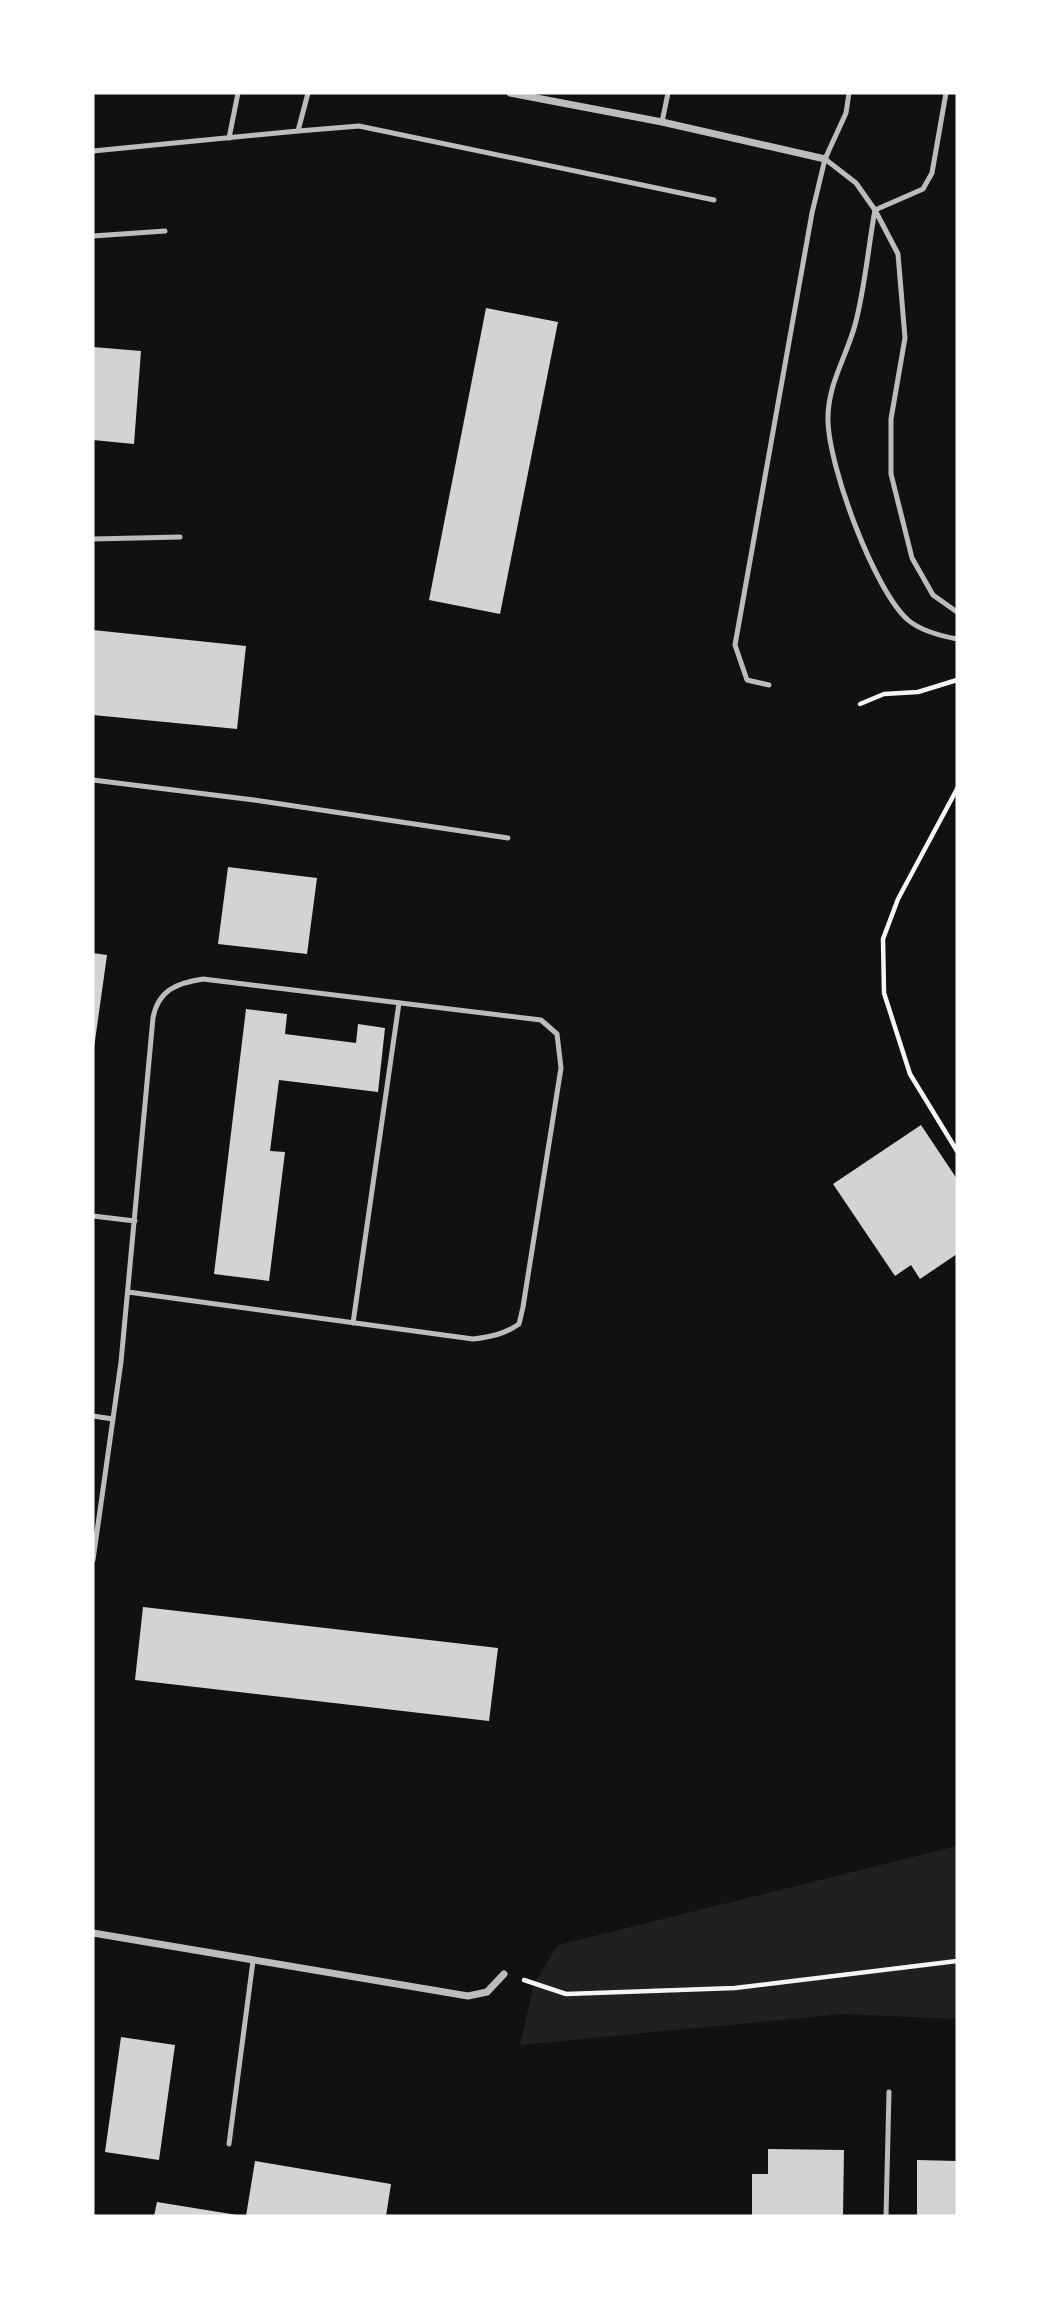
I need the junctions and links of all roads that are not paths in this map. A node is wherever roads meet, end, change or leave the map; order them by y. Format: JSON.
{"nodes":[{"id":1,"x":238,"y":93,"type":"edge"},
{"id":2,"x":308,"y":93,"type":"edge"},
{"id":3,"x":510,"y":93,"type":"edge"},
{"id":4,"x":668,"y":93,"type":"edge"},
{"id":5,"x":849,"y":93,"type":"edge"},
{"id":6,"x":946,"y":93,"type":"edge"},
{"id":7,"x":662,"y":122,"type":"junction"},
{"id":8,"x":298,"y":131,"type":"junction"},
{"id":9,"x":229,"y":138,"type":"junction"},
{"id":10,"x":93,"y":151,"type":"edge"},
{"id":11,"x":825,"y":159,"type":"junction"},
{"id":12,"x":714,"y":200,"type":"dead end"},
{"id":13,"x":875,"y":210,"type":"junction"},
{"id":14,"x":165,"y":230,"type":"dead end"},
{"id":15,"x":93,"y":236,"type":"edge"},
{"id":16,"x":180,"y":537,"type":"dead end"},
{"id":17,"x":93,"y":539,"type":"edge"},
{"id":18,"x":957,"y":612,"type":"edge"},
{"id":19,"x":957,"y":639,"type":"edge"},
{"id":20,"x":769,"y":685,"type":"dead end"},
{"id":21,"x":93,"y":780,"type":"edge"},
{"id":22,"x":508,"y":838,"type":"dead end"},
{"id":23,"x":399,"y":1003,"type":"junction"},
{"id":24,"x":93,"y":1216,"type":"edge"},
{"id":25,"x":135,"y":1221,"type":"junction"},
{"id":26,"x":128,"y":1292,"type":"junction"},
{"id":27,"x":353,"y":1323,"type":"junction"},
{"id":28,"x":93,"y":1416,"type":"edge"},
{"id":29,"x":113,"y":1419,"type":"junction"},
{"id":30,"x":93,"y":1560,"type":"edge"},
{"id":31,"x":93,"y":1933,"type":"edge"},
{"id":32,"x":253,"y":1961,"type":"junction"},
{"id":33,"x":503,"y":1974,"type":"road end"},
{"id":34,"x":889,"y":2092,"type":"dead end"},
{"id":35,"x":229,"y":2144,"type":"dead end"},
{"id":36,"x":886,"y":2216,"type":"edge"}],
"edges":[{"from":1,"to":9,"type":"lane"},
{"from":2,"to":8,"type":"lane"},
{"from":3,"to":7,"type":"street"},
{"from":4,"to":7,"type":"lane"},
{"from":5,"to":11,"type":"lane"},
{"from":6,"to":13,"type":"lane"},
{"from":7,"to":11,"type":"street"},
{"from":8,"to":9,"type":"lane"},
{"from":8,"to":12,"type":"lane"},
{"from":9,"to":10,"type":"lane"},
{"from":11,"to":13,"type":"lane"},
{"from":11,"to":20,"type":"lane"},
{"from":13,"to":18,"type":"lane"},
{"from":13,"to":19,"type":"lane"},
{"from":14,"to":15,"type":"lane"},
{"from":16,"to":17,"type":"lane"},
{"from":21,"to":22,"type":"lane"},
{"from":23,"to":25,"type":"lane"},
{"from":23,"to":27,"type":"lane"},
{"from":23,"to":27,"type":"lane"},
{"from":24,"to":25,"type":"lane"},
{"from":25,"to":26,"type":"lane"},
{"from":26,"to":27,"type":"lane"},
{"from":26,"to":29,"type":"lane"},
{"from":28,"to":29,"type":"lane"},
{"from":29,"to":30,"type":"lane"},
{"from":31,"to":32,"type":"street"},
{"from":32,"to":33,"type":"street"},
{"from":32,"to":35,"type":"lane"},
{"from":34,"to":36,"type":"lane"}]}
